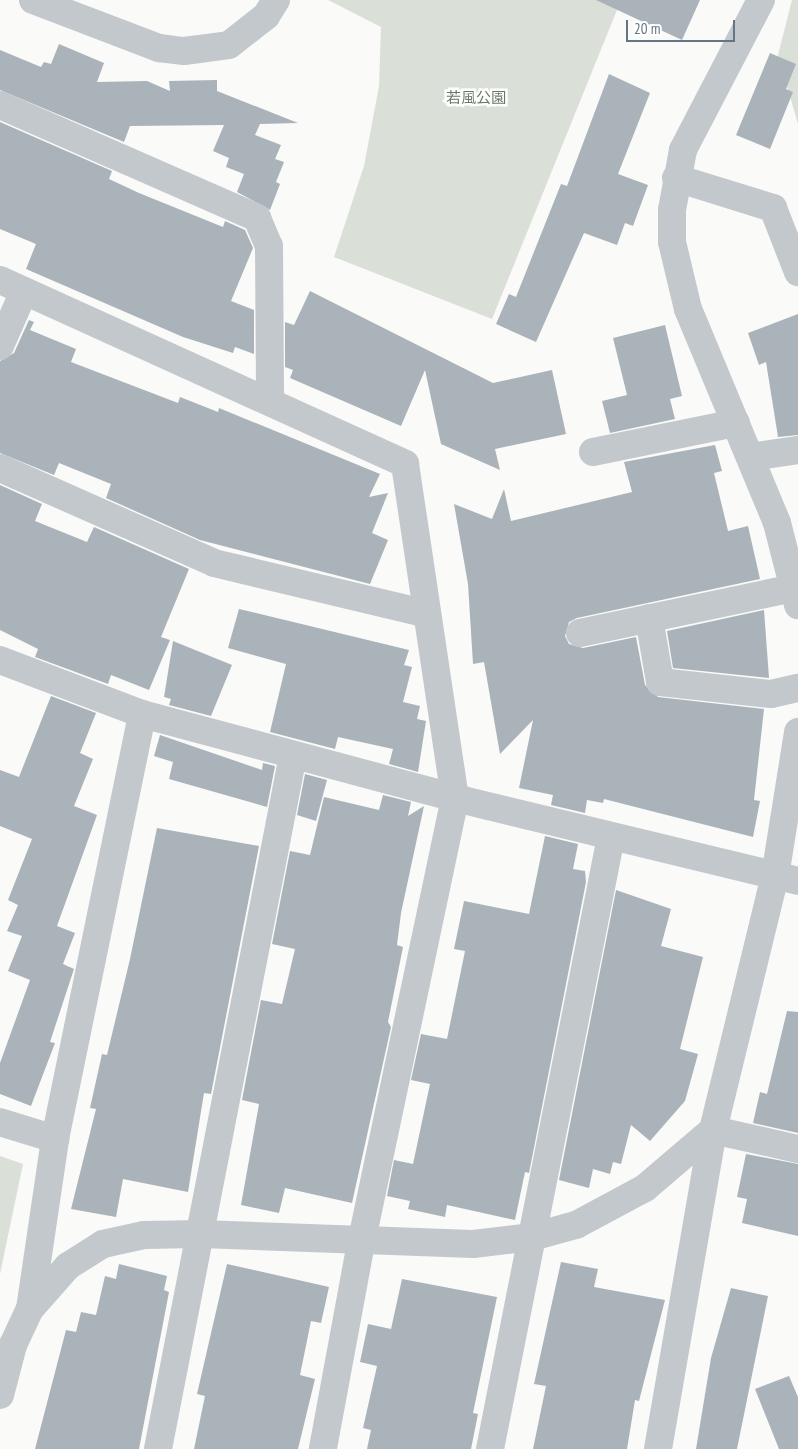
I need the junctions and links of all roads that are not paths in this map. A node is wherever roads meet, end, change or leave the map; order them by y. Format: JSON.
{"nodes":[{"id":1,"x":33,"y":0,"type":"edge"},
{"id":2,"x":276,"y":0,"type":"edge"},
{"id":3,"x":761,"y":0,"type":"edge"},
{"id":4,"x":0,"y":104,"type":"edge"},
{"id":5,"x":676,"y":178,"type":"junction"},
{"id":6,"x":798,"y":272,"type":"edge"},
{"id":7,"x":12,"y":285,"type":"edge"},
{"id":8,"x":0,"y":346,"type":"edge"},
{"id":9,"x":270,"y":400,"type":"junction"},
{"id":10,"x":736,"y":424,"type":"junction"},
{"id":11,"x":798,"y":450,"type":"edge"},
{"id":12,"x":594,"y":452,"type":"dead end"},
{"id":13,"x":750,"y":457,"type":"junction"},
{"id":14,"x":0,"y":468,"type":"edge"},
{"id":15,"x":796,"y":597,"type":"edge"},
{"id":16,"x":424,"y":613,"type":"junction"},
{"id":17,"x":649,"y":618,"type":"junction"},
{"id":18,"x":580,"y":633,"type":"dead end"},
{"id":19,"x":0,"y":660,"type":"edge"},
{"id":20,"x":798,"y":688,"type":"edge"},
{"id":21,"x":142,"y":714,"type":"junction"},
{"id":22,"x":798,"y":732,"type":"edge"},
{"id":23,"x":293,"y":754,"type":"junction"},
{"id":24,"x":455,"y":798,"type":"junction"},
{"id":25,"x":611,"y":837,"type":"junction"},
{"id":26,"x":787,"y":878,"type":"edge"},
{"id":27,"x":0,"y":1122,"type":"edge"},
{"id":28,"x":713,"y":1130,"type":"junction"},
{"id":29,"x":55,"y":1139,"type":"junction"},
{"id":30,"x":798,"y":1149,"type":"edge"},
{"id":31,"x":201,"y":1234,"type":"junction"},
{"id":32,"x":532,"y":1237,"type":"junction"},
{"id":33,"x":361,"y":1242,"type":"junction"},
{"id":34,"x":30,"y":1310,"type":"junction"},
{"id":35,"x":0,"y":1395,"type":"edge"},
{"id":36,"x":158,"y":1449,"type":"edge"},
{"id":37,"x":323,"y":1449,"type":"edge"},
{"id":38,"x":490,"y":1449,"type":"edge"},
{"id":39,"x":658,"y":1449,"type":"edge"}],
"edges":[{"from":1,"to":2,"type":"street"},
{"from":3,"to":5,"type":"street"},
{"from":4,"to":9,"type":"street"},
{"from":5,"to":6,"type":"street"},
{"from":5,"to":10,"type":"street"},
{"from":7,"to":8,"type":"street"},
{"from":7,"to":9,"type":"street"},
{"from":9,"to":16,"type":"street"},
{"from":10,"to":12,"type":"street"},
{"from":10,"to":13,"type":"street"},
{"from":11,"to":13,"type":"street"},
{"from":13,"to":15,"type":"street"},
{"from":14,"to":16,"type":"street"},
{"from":15,"to":17,"type":"street"},
{"from":16,"to":24,"type":"street"},
{"from":17,"to":18,"type":"street"},
{"from":17,"to":20,"type":"street"},
{"from":19,"to":21,"type":"street"},
{"from":21,"to":23,"type":"street"},
{"from":21,"to":29,"type":"street"},
{"from":22,"to":26,"type":"street"},
{"from":23,"to":24,"type":"street"},
{"from":23,"to":31,"type":"street"},
{"from":24,"to":25,"type":"street"},
{"from":24,"to":33,"type":"street"},
{"from":25,"to":26,"type":"street"},
{"from":25,"to":32,"type":"street"},
{"from":26,"to":28,"type":"street"},
{"from":27,"to":29,"type":"street"},
{"from":28,"to":30,"type":"street"},
{"from":28,"to":32,"type":"street"},
{"from":28,"to":39,"type":"street"},
{"from":29,"to":34,"type":"street"},
{"from":31,"to":33,"type":"street"},
{"from":31,"to":34,"type":"street"},
{"from":31,"to":36,"type":"street"},
{"from":32,"to":33,"type":"street"},
{"from":32,"to":38,"type":"street"},
{"from":33,"to":37,"type":"street"},
{"from":34,"to":35,"type":"street"}]}
